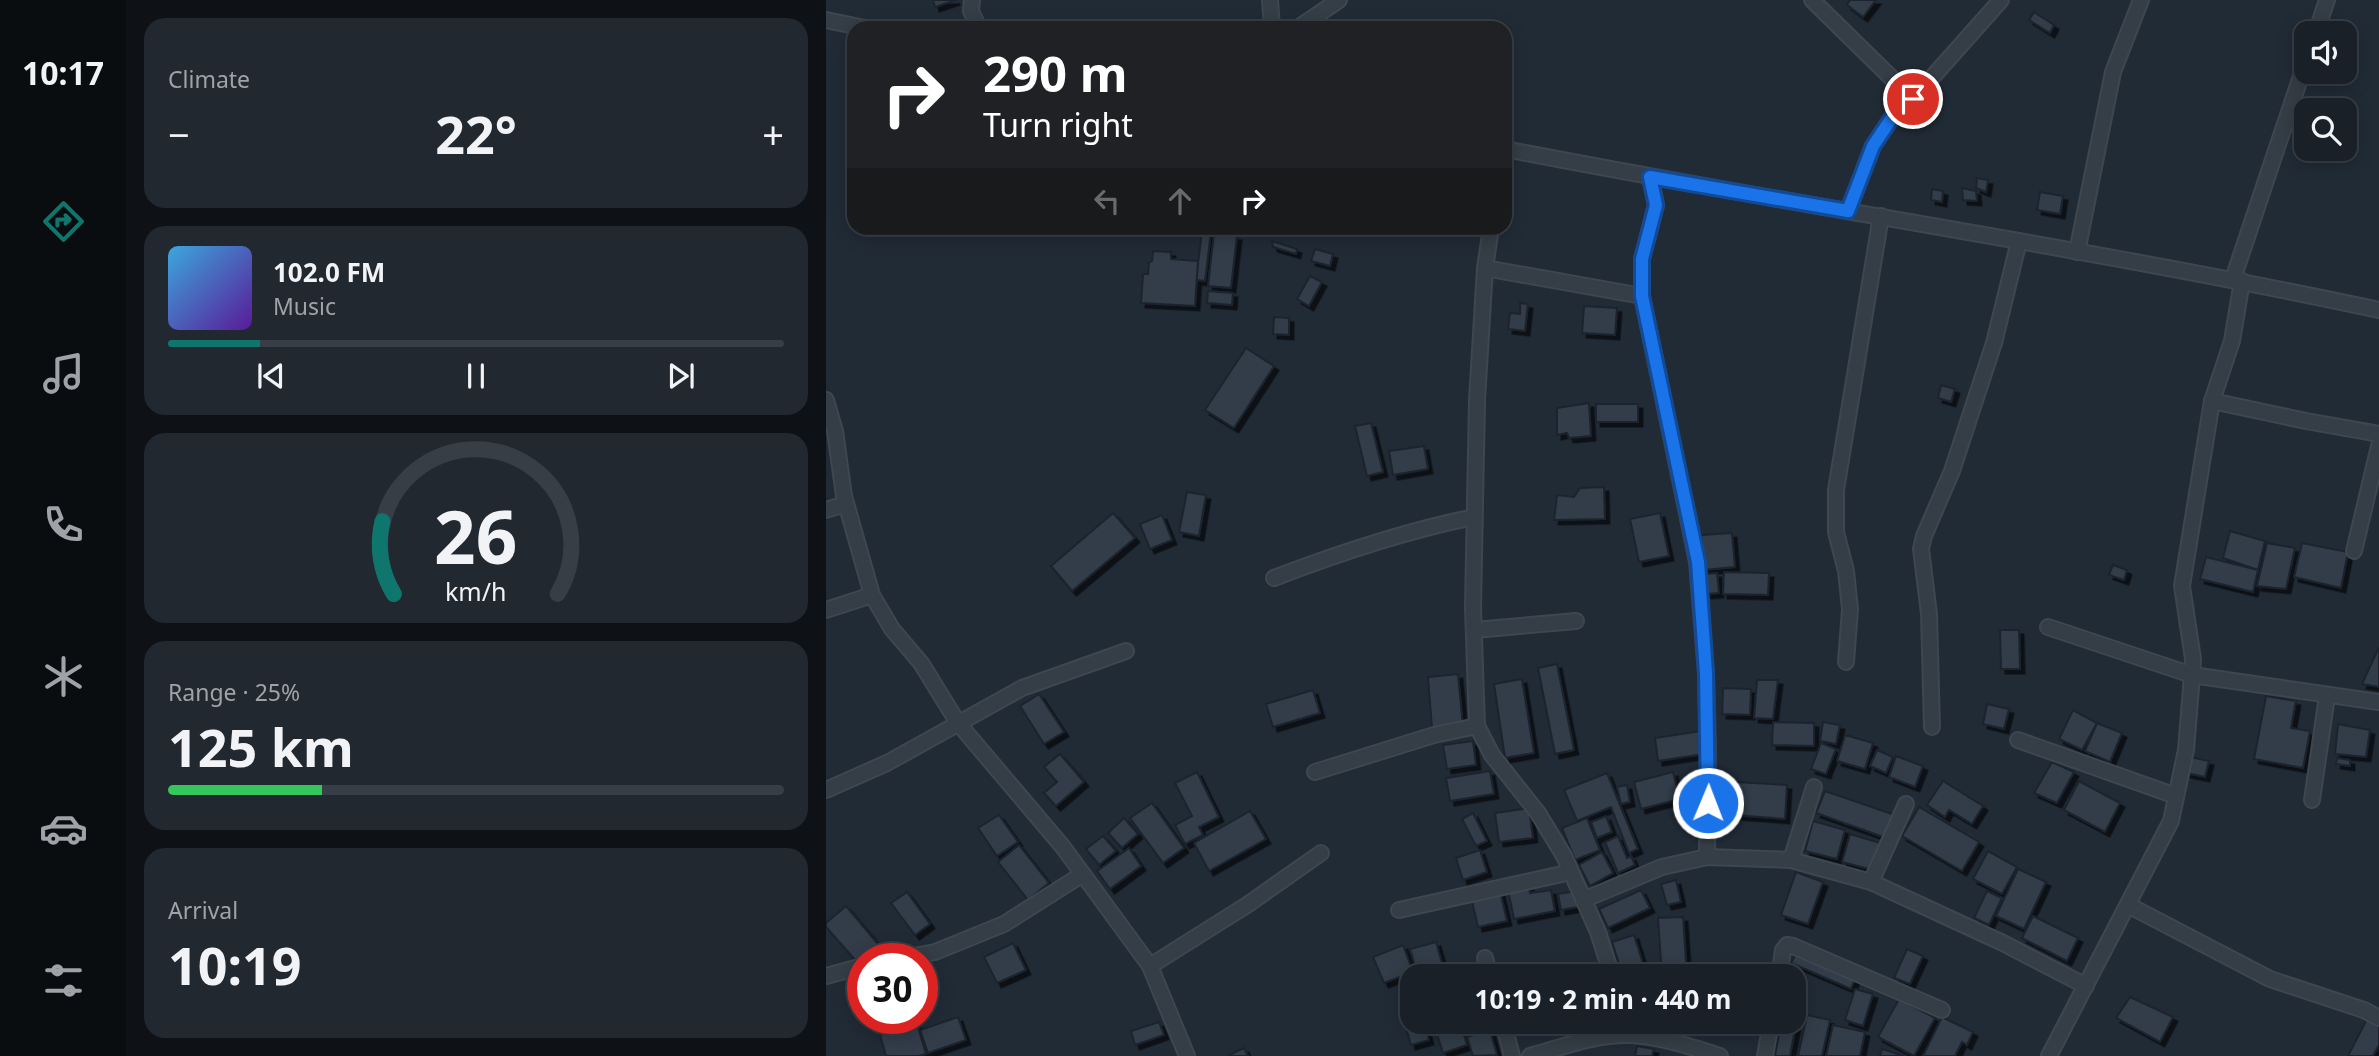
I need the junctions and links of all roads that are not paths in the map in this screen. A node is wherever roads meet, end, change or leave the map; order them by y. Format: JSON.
{"nodes":[{"id":1,"x":972,"y":0,"type":"edge"},
{"id":2,"x":1270,"y":0,"type":"edge"},
{"id":3,"x":1339,"y":0,"type":"edge"},
{"id":4,"x":1812,"y":0,"type":"edge"},
{"id":5,"x":2001,"y":0,"type":"edge"},
{"id":6,"x":2141,"y":0,"type":"edge"},
{"id":7,"x":2328,"y":0,"type":"edge"},
{"id":8,"x":826,"y":20,"type":"edge"},
{"id":9,"x":976,"y":21,"type":"edge"},
{"id":10,"x":1272,"y":21,"type":"edge"},
{"id":11,"x":1308,"y":21,"type":"edge"},
{"id":12,"x":2320,"y":21,"type":"edge"},
{"id":13,"x":847,"y":24,"type":"edge"},
{"id":14,"x":2299,"y":84,"type":"edge"},
{"id":15,"x":1913,"y":99,"type":"junction"},
{"id":16,"x":1512,"y":150,"type":"edge"},
{"id":17,"x":1650,"y":177,"type":"junction"},
{"id":18,"x":1848,"y":211,"type":"junction"},
{"id":19,"x":1881,"y":216,"type":"junction"},
{"id":20,"x":1490,"y":235,"type":"edge"},
{"id":21,"x":2019,"y":241,"type":"junction"},
{"id":22,"x":2077,"y":252,"type":"junction"},
{"id":23,"x":1485,"y":268,"type":"junction"},
{"id":24,"x":2238,"y":280,"type":"junction"},
{"id":25,"x":1642,"y":296,"type":"junction"},
{"id":26,"x":2379,"y":310,"type":"edge"},
{"id":27,"x":826,"y":400,"type":"edge"},
{"id":28,"x":2212,"y":401,"type":"junction"},
{"id":29,"x":2379,"y":434,"type":"edge"},
{"id":30,"x":2379,"y":446,"type":"edge"},
{"id":31,"x":846,"y":504,"type":"junction"},
{"id":32,"x":826,"y":510,"type":"edge"},
{"id":33,"x":1474,"y":517,"type":"junction"},
{"id":34,"x":2354,"y":551,"type":"dead end"},
{"id":35,"x":1274,"y":578,"type":"dead end"},
{"id":36,"x":872,"y":595,"type":"junction"},
{"id":37,"x":826,"y":610,"type":"edge"},
{"id":38,"x":1576,"y":621,"type":"dead end"},
{"id":39,"x":2048,"y":627,"type":"dead end"},
{"id":40,"x":1474,"y":630,"type":"junction"},
{"id":41,"x":1126,"y":651,"type":"dead end"},
{"id":42,"x":1846,"y":662,"type":"dead end"},
{"id":43,"x":2192,"y":675,"type":"junction"},
{"id":44,"x":2328,"y":696,"type":"junction"},
{"id":45,"x":2379,"y":702,"type":"edge"},
{"id":46,"x":958,"y":723,"type":"junction"},
{"id":47,"x":1477,"y":726,"type":"junction"},
{"id":48,"x":1932,"y":727,"type":"dead end"},
{"id":49,"x":2018,"y":740,"type":"dead end"},
{"id":50,"x":1315,"y":772,"type":"dead end"},
{"id":51,"x":1814,"y":787,"type":"dead end"},
{"id":52,"x":826,"y":790,"type":"edge"},
{"id":53,"x":2176,"y":796,"type":"junction"},
{"id":54,"x":2312,"y":800,"type":"dead end"},
{"id":55,"x":1906,"y":804,"type":"dead end"},
{"id":56,"x":1321,"y":853,"type":"dead end"},
{"id":57,"x":1707,"y":857,"type":"junction"},
{"id":58,"x":1791,"y":860,"type":"junction"},
{"id":59,"x":1571,"y":872,"type":"junction"},
{"id":60,"x":1083,"y":874,"type":"junction"},
{"id":61,"x":1871,"y":882,"type":"junction"},
{"id":62,"x":1583,"y":900,"type":"junction"},
{"id":63,"x":2128,"y":905,"type":"junction"},
{"id":64,"x":1399,"y":910,"type":"dead end"},
{"id":65,"x":938,"y":951,"type":"edge"},
{"id":66,"x":1485,"y":958,"type":"dead end"},
{"id":67,"x":1487,"y":964,"type":"edge"},
{"id":68,"x":1608,"y":964,"type":"edge"},
{"id":69,"x":1781,"y":964,"type":"edge"},
{"id":70,"x":1150,"y":966,"type":"junction"},
{"id":71,"x":847,"y":970,"type":"edge"},
{"id":72,"x":826,"y":976,"type":"edge"},
{"id":73,"x":2086,"y":986,"type":"junction"},
{"id":74,"x":1942,"y":1010,"type":"dead end"},
{"id":75,"x":2379,"y":1018,"type":"edge"},
{"id":76,"x":1506,"y":1034,"type":"edge"},
{"id":77,"x":1610,"y":1034,"type":"edge"},
{"id":78,"x":1644,"y":1034,"type":"edge"},
{"id":79,"x":1769,"y":1034,"type":"edge"},
{"id":80,"x":1187,"y":1056,"type":"edge"},
{"id":81,"x":1512,"y":1056,"type":"edge"},
{"id":82,"x":1530,"y":1056,"type":"edge"},
{"id":83,"x":1720,"y":1056,"type":"edge"},
{"id":84,"x":1765,"y":1056,"type":"edge"},
{"id":85,"x":2049,"y":1056,"type":"edge"}],
"edges":[{"from":1,"to":9,"type":"street"},
{"from":2,"to":10,"type":"street"},
{"from":3,"to":11,"type":"street"},
{"from":4,"to":15,"type":"street"},
{"from":5,"to":15,"type":"street"},
{"from":6,"to":22,"type":"street"},
{"from":7,"to":12,"type":"street"},
{"from":8,"to":13,"type":"street"},
{"from":14,"to":24,"type":"street"},
{"from":15,"to":18,"type":"street"},
{"from":16,"to":17,"type":"street"},
{"from":17,"to":18,"type":"street"},
{"from":17,"to":25,"type":"street"},
{"from":18,"to":19,"type":"street"},
{"from":19,"to":21,"type":"street"},
{"from":19,"to":42,"type":"street"},
{"from":20,"to":23,"type":"street"},
{"from":21,"to":22,"type":"street"},
{"from":21,"to":48,"type":"street"},
{"from":22,"to":24,"type":"street"},
{"from":23,"to":25,"type":"street"},
{"from":23,"to":33,"type":"street"},
{"from":24,"to":26,"type":"street"},
{"from":24,"to":28,"type":"street"},
{"from":25,"to":57,"type":"street"},
{"from":27,"to":31,"type":"street"},
{"from":28,"to":29,"type":"street"},
{"from":28,"to":43,"type":"street"},
{"from":30,"to":34,"type":"street"},
{"from":31,"to":32,"type":"street"},
{"from":31,"to":36,"type":"street"},
{"from":33,"to":35,"type":"street"},
{"from":33,"to":40,"type":"street"},
{"from":36,"to":37,"type":"street"},
{"from":36,"to":46,"type":"street"},
{"from":38,"to":40,"type":"street"},
{"from":39,"to":43,"type":"street"},
{"from":40,"to":47,"type":"street"},
{"from":41,"to":46,"type":"street"},
{"from":43,"to":44,"type":"street"},
{"from":43,"to":53,"type":"street"},
{"from":44,"to":45,"type":"street"},
{"from":44,"to":54,"type":"street"},
{"from":46,"to":52,"type":"street"},
{"from":46,"to":60,"type":"street"},
{"from":47,"to":50,"type":"street"},
{"from":47,"to":59,"type":"street"},
{"from":49,"to":53,"type":"street"},
{"from":51,"to":58,"type":"street"},
{"from":53,"to":63,"type":"street"},
{"from":55,"to":61,"type":"street"},
{"from":56,"to":70,"type":"street"},
{"from":57,"to":58,"type":"street"},
{"from":57,"to":62,"type":"street"},
{"from":58,"to":61,"type":"street"},
{"from":59,"to":62,"type":"street"},
{"from":59,"to":64,"type":"street"},
{"from":60,"to":65,"type":"street"},
{"from":60,"to":70,"type":"street"},
{"from":61,"to":73,"type":"street"},
{"from":62,"to":68,"type":"street"},
{"from":63,"to":73,"type":"street"},
{"from":63,"to":75,"type":"street"},
{"from":66,"to":67,"type":"street"},
{"from":69,"to":74,"type":"street"},
{"from":70,"to":80,"type":"street"},
{"from":71,"to":72,"type":"street"},
{"from":73,"to":85,"type":"street"},
{"from":76,"to":81,"type":"street"},
{"from":77,"to":82,"type":"street"},
{"from":78,"to":83,"type":"street"},
{"from":79,"to":84,"type":"street"}]}
